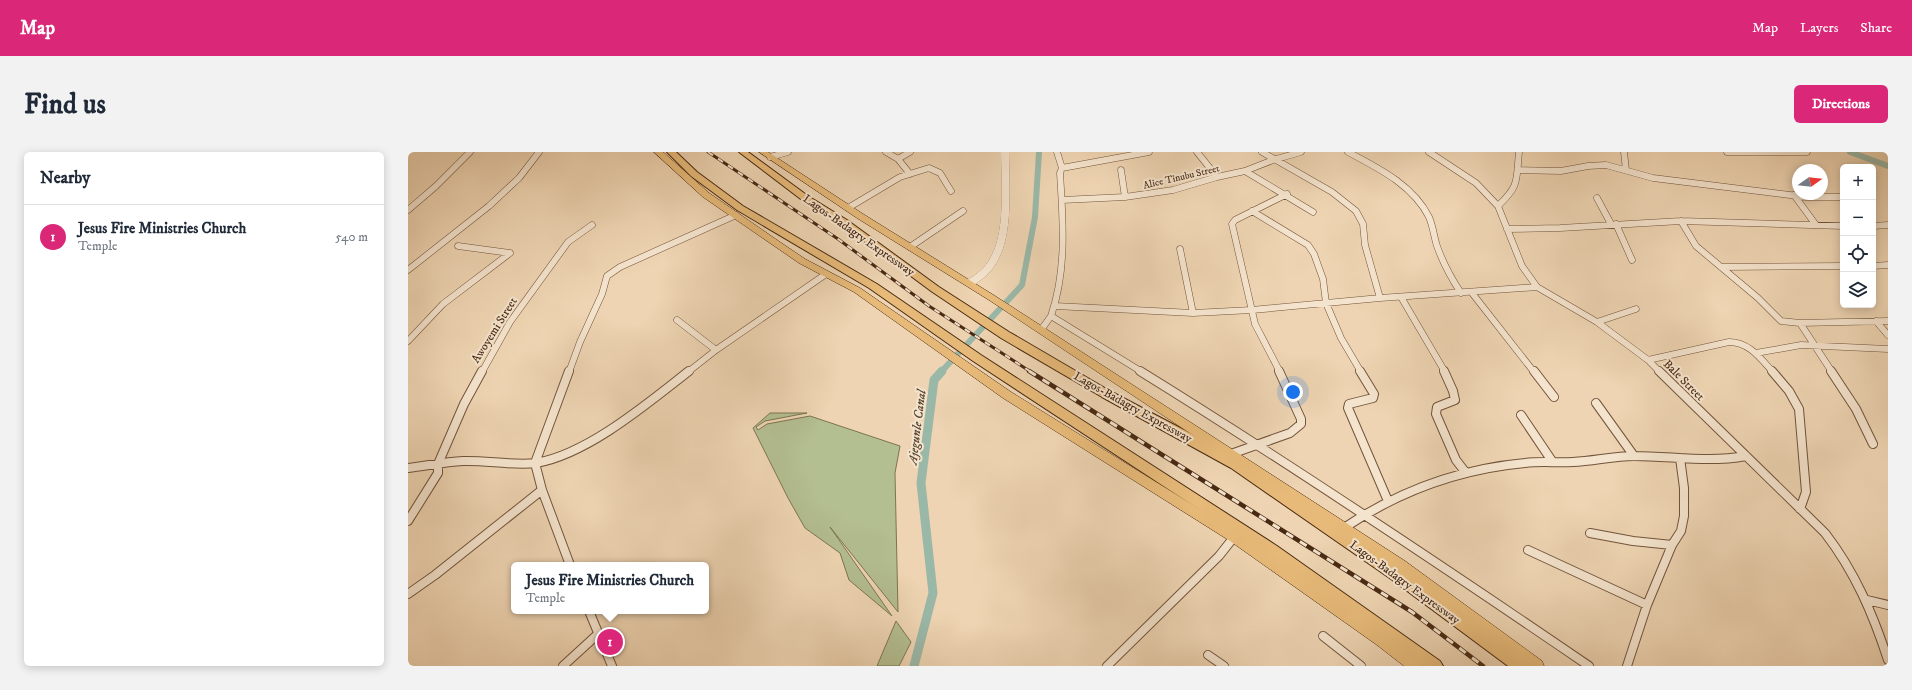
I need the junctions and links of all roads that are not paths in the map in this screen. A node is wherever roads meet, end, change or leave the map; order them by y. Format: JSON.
{"nodes":[{"id":1,"x":470,"y":152,"type":"edge"},
{"id":2,"x":539,"y":152,"type":"edge"},
{"id":3,"x":658,"y":152,"type":"edge"},
{"id":4,"x":671,"y":152,"type":"edge"},
{"id":5,"x":743,"y":152,"type":"edge"},
{"id":6,"x":763,"y":152,"type":"edge"},
{"id":7,"x":788,"y":152,"type":"edge"},
{"id":8,"x":886,"y":152,"type":"edge"},
{"id":9,"x":910,"y":152,"type":"edge"},
{"id":10,"x":1005,"y":152,"type":"edge"},
{"id":11,"x":1057,"y":152,"type":"edge"},
{"id":12,"x":1149,"y":152,"type":"edge"},
{"id":13,"x":1197,"y":152,"type":"edge"},
{"id":14,"x":1262,"y":152,"type":"edge"},
{"id":15,"x":1301,"y":152,"type":"edge"},
{"id":16,"x":1348,"y":152,"type":"edge"},
{"id":17,"x":1429,"y":152,"type":"edge"},
{"id":18,"x":1519,"y":152,"type":"edge"},
{"id":19,"x":1624,"y":152,"type":"edge"},
{"id":20,"x":1727,"y":152,"type":"edge"},
{"id":21,"x":1807,"y":152,"type":"edge"},
{"id":22,"x":770,"y":157,"type":"junction"},
{"id":23,"x":898,"y":159,"type":"junction"},
{"id":24,"x":1273,"y":160,"type":"junction"},
{"id":25,"x":1062,"y":168,"type":"junction"},
{"id":26,"x":1121,"y":170,"type":"dead end"},
{"id":27,"x":1518,"y":170,"type":"junction"},
{"id":28,"x":1626,"y":170,"type":"junction"},
{"id":29,"x":1245,"y":171,"type":"junction"},
{"id":30,"x":910,"y":174,"type":"junction"},
{"id":31,"x":1217,"y":177,"type":"junction"},
{"id":32,"x":951,"y":191,"type":"dead end"},
{"id":33,"x":1287,"y":194,"type":"junction"},
{"id":34,"x":1792,"y":195,"type":"edge"},
{"id":35,"x":1828,"y":196,"type":"edge"},
{"id":36,"x":1125,"y":197,"type":"junction"},
{"id":37,"x":1840,"y":197,"type":"edge"},
{"id":38,"x":1597,"y":198,"type":"dead end"},
{"id":39,"x":1062,"y":200,"type":"junction"},
{"id":40,"x":1798,"y":200,"type":"edge"},
{"id":41,"x":1498,"y":206,"type":"junction"},
{"id":42,"x":848,"y":208,"type":"junction"},
{"id":43,"x":408,"y":210,"type":"edge"},
{"id":44,"x":963,"y":211,"type":"dead end"},
{"id":45,"x":1252,"y":211,"type":"junction"},
{"id":46,"x":1314,"y":212,"type":"dead end"},
{"id":47,"x":736,"y":216,"type":"junction"},
{"id":48,"x":1681,"y":222,"type":"junction"},
{"id":49,"x":1613,"y":224,"type":"junction"},
{"id":50,"x":592,"y":225,"type":"dead end"},
{"id":51,"x":1816,"y":225,"type":"junction"},
{"id":52,"x":1888,"y":225,"type":"edge"},
{"id":53,"x":1840,"y":226,"type":"edge"},
{"id":54,"x":1876,"y":226,"type":"edge"},
{"id":55,"x":1507,"y":228,"type":"junction"},
{"id":56,"x":458,"y":246,"type":"dead end"},
{"id":57,"x":910,"y":247,"type":"junction"},
{"id":58,"x":1180,"y":249,"type":"dead end"},
{"id":59,"x":1632,"y":260,"type":"dead end"},
{"id":60,"x":1888,"y":265,"type":"edge"},
{"id":61,"x":1840,"y":266,"type":"edge"},
{"id":62,"x":1876,"y":266,"type":"edge"},
{"id":63,"x":1721,"y":267,"type":"junction"},
{"id":64,"x":408,"y":270,"type":"edge"},
{"id":65,"x":826,"y":274,"type":"junction"},
{"id":66,"x":970,"y":284,"type":"junction"},
{"id":67,"x":1537,"y":287,"type":"junction"},
{"id":68,"x":1461,"y":293,"type":"junction"},
{"id":69,"x":1472,"y":293,"type":"junction"},
{"id":70,"x":1401,"y":297,"type":"junction"},
{"id":71,"x":1380,"y":298,"type":"junction"},
{"id":72,"x":1326,"y":304,"type":"junction"},
{"id":73,"x":1055,"y":306,"type":"junction"},
{"id":74,"x":1636,"y":309,"type":"dead end"},
{"id":75,"x":1252,"y":310,"type":"junction"},
{"id":76,"x":1193,"y":313,"type":"junction"},
{"id":77,"x":1051,"y":316,"type":"junction"},
{"id":78,"x":677,"y":320,"type":"dead end"},
{"id":79,"x":1876,"y":321,"type":"junction"},
{"id":80,"x":1888,"y":321,"type":"edge"},
{"id":81,"x":1597,"y":322,"type":"junction"},
{"id":82,"x":1800,"y":323,"type":"junction"},
{"id":83,"x":1041,"y":330,"type":"junction"},
{"id":84,"x":1888,"y":335,"type":"edge"},
{"id":85,"x":408,"y":340,"type":"edge"},
{"id":86,"x":1815,"y":345,"type":"junction"},
{"id":87,"x":1888,"y":349,"type":"edge"},
{"id":88,"x":716,"y":350,"type":"junction"},
{"id":89,"x":1756,"y":353,"type":"junction"},
{"id":90,"x":1648,"y":360,"type":"junction"},
{"id":91,"x":1554,"y":397,"type":"dead end"},
{"id":92,"x":1596,"y":402,"type":"dead end"},
{"id":93,"x":1521,"y":415,"type":"dead end"},
{"id":94,"x":1258,"y":444,"type":"junction"},
{"id":95,"x":1873,"y":444,"type":"dead end"},
{"id":96,"x":1231,"y":454,"type":"junction"},
{"id":97,"x":1634,"y":456,"type":"junction"},
{"id":98,"x":1746,"y":456,"type":"junction"},
{"id":99,"x":1680,"y":458,"type":"junction"},
{"id":100,"x":1552,"y":461,"type":"junction"},
{"id":101,"x":535,"y":463,"type":"junction"},
{"id":102,"x":438,"y":464,"type":"junction"},
{"id":103,"x":408,"y":468,"type":"edge"},
{"id":104,"x":1466,"y":473,"type":"junction"},
{"id":105,"x":542,"y":490,"type":"junction"},
{"id":106,"x":1388,"y":501,"type":"junction"},
{"id":107,"x":1800,"y":509,"type":"junction"},
{"id":108,"x":1364,"y":514,"type":"junction"},
{"id":109,"x":408,"y":521,"type":"edge"},
{"id":110,"x":1344,"y":528,"type":"junction"},
{"id":111,"x":1590,"y":533,"type":"dead end"},
{"id":112,"x":1234,"y":538,"type":"junction"},
{"id":113,"x":1672,"y":545,"type":"junction"},
{"id":114,"x":1528,"y":550,"type":"dead end"},
{"id":115,"x":569,"y":562,"type":"edge"},
{"id":116,"x":408,"y":594,"type":"edge"},
{"id":117,"x":1867,"y":600,"type":"junction"},
{"id":118,"x":1647,"y":605,"type":"junction"},
{"id":119,"x":1888,"y":605,"type":"edge"},
{"id":120,"x":590,"y":614,"type":"edge"},
{"id":121,"x":598,"y":634,"type":"junction"},
{"id":122,"x":1323,"y":636,"type":"dead end"},
{"id":123,"x":1208,"y":655,"type":"dead end"},
{"id":124,"x":1888,"y":660,"type":"edge"},
{"id":125,"x":563,"y":666,"type":"edge"},
{"id":126,"x":612,"y":666,"type":"edge"},
{"id":127,"x":1107,"y":666,"type":"edge"},
{"id":128,"x":1224,"y":666,"type":"edge"},
{"id":129,"x":1361,"y":666,"type":"edge"},
{"id":130,"x":1415,"y":666,"type":"edge"},
{"id":131,"x":1435,"y":666,"type":"edge"},
{"id":132,"x":1521,"y":666,"type":"edge"},
{"id":133,"x":1537,"y":666,"type":"edge"},
{"id":134,"x":1589,"y":666,"type":"edge"},
{"id":135,"x":1627,"y":666,"type":"edge"}],
"edges":[{"from":1,"to":43,"type":"street"},
{"from":2,"to":64,"type":"street"},
{"from":3,"to":47,"type":"main road"},
{"from":4,"to":131,"type":"highway"},
{"from":5,"to":132,"type":"highway","name":"Lagos-Badagry Expressway"},
{"from":6,"to":22,"type":"main road","name":"Lagos-Badagry Expressway"},
{"from":7,"to":22,"type":"street"},
{"from":8,"to":23,"type":"street"},
{"from":9,"to":23,"type":"street"},
{"from":10,"to":66,"type":"street"},
{"from":11,"to":25,"type":"street"},
{"from":12,"to":25,"type":"street"},
{"from":13,"to":31,"type":"street"},
{"from":14,"to":24,"type":"street"},
{"from":15,"to":24,"type":"street","name":"Alice Tinubu Street"},
{"from":16,"to":68,"type":"street"},
{"from":17,"to":41,"type":"street","name":"Bale Street"},
{"from":18,"to":27,"type":"street"},
{"from":19,"to":28,"type":"street"},
{"from":20,"to":21,"type":"street"},
{"from":22,"to":42,"type":"main road","name":"Lagos-Badagry Expressway"},
{"from":23,"to":30,"type":"street"},
{"from":24,"to":29,"type":"street","name":"Alice Tinubu Street"},
{"from":24,"to":71,"type":"street"},
{"from":25,"to":39,"type":"street"},
{"from":26,"to":36,"type":"street"},
{"from":27,"to":28,"type":"street"},
{"from":27,"to":41,"type":"street"},
{"from":28,"to":34,"type":"street"},
{"from":29,"to":31,"type":"street","name":"Alice Tinubu Street"},
{"from":29,"to":33,"type":"street"},
{"from":30,"to":32,"type":"street"},
{"from":30,"to":42,"type":"street"},
{"from":31,"to":36,"type":"street","name":"Alice Tinubu Street"},
{"from":33,"to":45,"type":"street"},
{"from":33,"to":46,"type":"street"},
{"from":35,"to":37,"type":"street"},
{"from":36,"to":39,"type":"street","name":"Alice Tinubu Street"},
{"from":38,"to":49,"type":"street"},
{"from":39,"to":73,"type":"street"},
{"from":40,"to":51,"type":"street"},
{"from":41,"to":55,"type":"street","name":"Bale Street"},
{"from":42,"to":57,"type":"main road","name":"Lagos-Badagry Expressway"},
{"from":44,"to":57,"type":"street"},
{"from":45,"to":72,"type":"street"},
{"from":45,"to":75,"type":"street"},
{"from":47,"to":65,"type":"main road"},
{"from":47,"to":101,"type":"street"},
{"from":48,"to":49,"type":"street"},
{"from":48,"to":51,"type":"street"},
{"from":48,"to":63,"type":"street"},
{"from":49,"to":55,"type":"street"},
{"from":49,"to":59,"type":"street"},
{"from":50,"to":102,"type":"street","name":"Awoyemi Street"},
{"from":51,"to":53,"type":"street"},
{"from":52,"to":54,"type":"street"},
{"from":55,"to":67,"type":"street","name":"Bale Street"},
{"from":56,"to":85,"type":"street"},
{"from":57,"to":66,"type":"main road","name":"Lagos-Badagry Expressway"},
{"from":58,"to":76,"type":"street"},
{"from":60,"to":62,"type":"street"},
{"from":61,"to":63,"type":"street"},
{"from":63,"to":82,"type":"street"},
{"from":65,"to":88,"type":"street"},
{"from":65,"to":112,"type":"main road"},
{"from":66,"to":83,"type":"main road","name":"Lagos-Badagry Expressway"},
{"from":67,"to":69,"type":"street"},
{"from":67,"to":81,"type":"street","name":"Bale Street"},
{"from":68,"to":69,"type":"street"},
{"from":68,"to":70,"type":"street"},
{"from":69,"to":91,"type":"street"},
{"from":70,"to":71,"type":"street"},
{"from":70,"to":104,"type":"street"},
{"from":71,"to":72,"type":"street"},
{"from":72,"to":75,"type":"street"},
{"from":72,"to":106,"type":"street"},
{"from":73,"to":76,"type":"street"},
{"from":73,"to":77,"type":"street"},
{"from":74,"to":81,"type":"street"},
{"from":75,"to":76,"type":"street"},
{"from":75,"to":94,"type":"street"},
{"from":77,"to":83,"type":"street"},
{"from":77,"to":94,"type":"street"},
{"from":78,"to":88,"type":"street"},
{"from":79,"to":80,"type":"street"},
{"from":79,"to":82,"type":"street"},
{"from":79,"to":84,"type":"street"},
{"from":81,"to":90,"type":"street","name":"Bale Street"},
{"from":82,"to":86,"type":"street"},
{"from":83,"to":96,"type":"main road","name":"Lagos-Badagry Expressway"},
{"from":86,"to":87,"type":"street"},
{"from":86,"to":89,"type":"street"},
{"from":86,"to":95,"type":"street"},
{"from":88,"to":101,"type":"street"},
{"from":89,"to":90,"type":"street"},
{"from":89,"to":107,"type":"street"},
{"from":90,"to":98,"type":"street","name":"Bale Street"},
{"from":92,"to":97,"type":"street"},
{"from":93,"to":100,"type":"street"},
{"from":94,"to":96,"type":"street"},
{"from":94,"to":108,"type":"street"},
{"from":96,"to":110,"type":"main road","name":"Lagos-Badagry Expressway"},
{"from":97,"to":99,"type":"street"},
{"from":97,"to":100,"type":"street"},
{"from":98,"to":99,"type":"street"},
{"from":98,"to":107,"type":"street","name":"Bale Street"},
{"from":99,"to":113,"type":"street"},
{"from":100,"to":104,"type":"street"},
{"from":101,"to":102,"type":"street"},
{"from":101,"to":105,"type":"street"},
{"from":102,"to":103,"type":"street"},
{"from":102,"to":109,"type":"street","name":"Awoyemi Street"},
{"from":104,"to":106,"type":"street"},
{"from":105,"to":115,"type":"street"},
{"from":105,"to":116,"type":"street"},
{"from":106,"to":108,"type":"street"},
{"from":107,"to":117,"type":"street","name":"Bale Street"},
{"from":108,"to":110,"type":"street"},
{"from":108,"to":134,"type":"street"},
{"from":110,"to":133,"type":"main road","name":"Lagos-Badagry Expressway"},
{"from":111,"to":113,"type":"street"},
{"from":112,"to":127,"type":"street"},
{"from":112,"to":130,"type":"main road"},
{"from":113,"to":118,"type":"street"},
{"from":114,"to":118,"type":"street"},
{"from":117,"to":119,"type":"street"},
{"from":117,"to":124,"type":"street","name":"Bale Street"},
{"from":118,"to":135,"type":"street"},
{"from":120,"to":121,"type":"street"},
{"from":121,"to":125,"type":"street"},
{"from":121,"to":126,"type":"street"},
{"from":122,"to":129,"type":"street"},
{"from":123,"to":128,"type":"street"}]}
